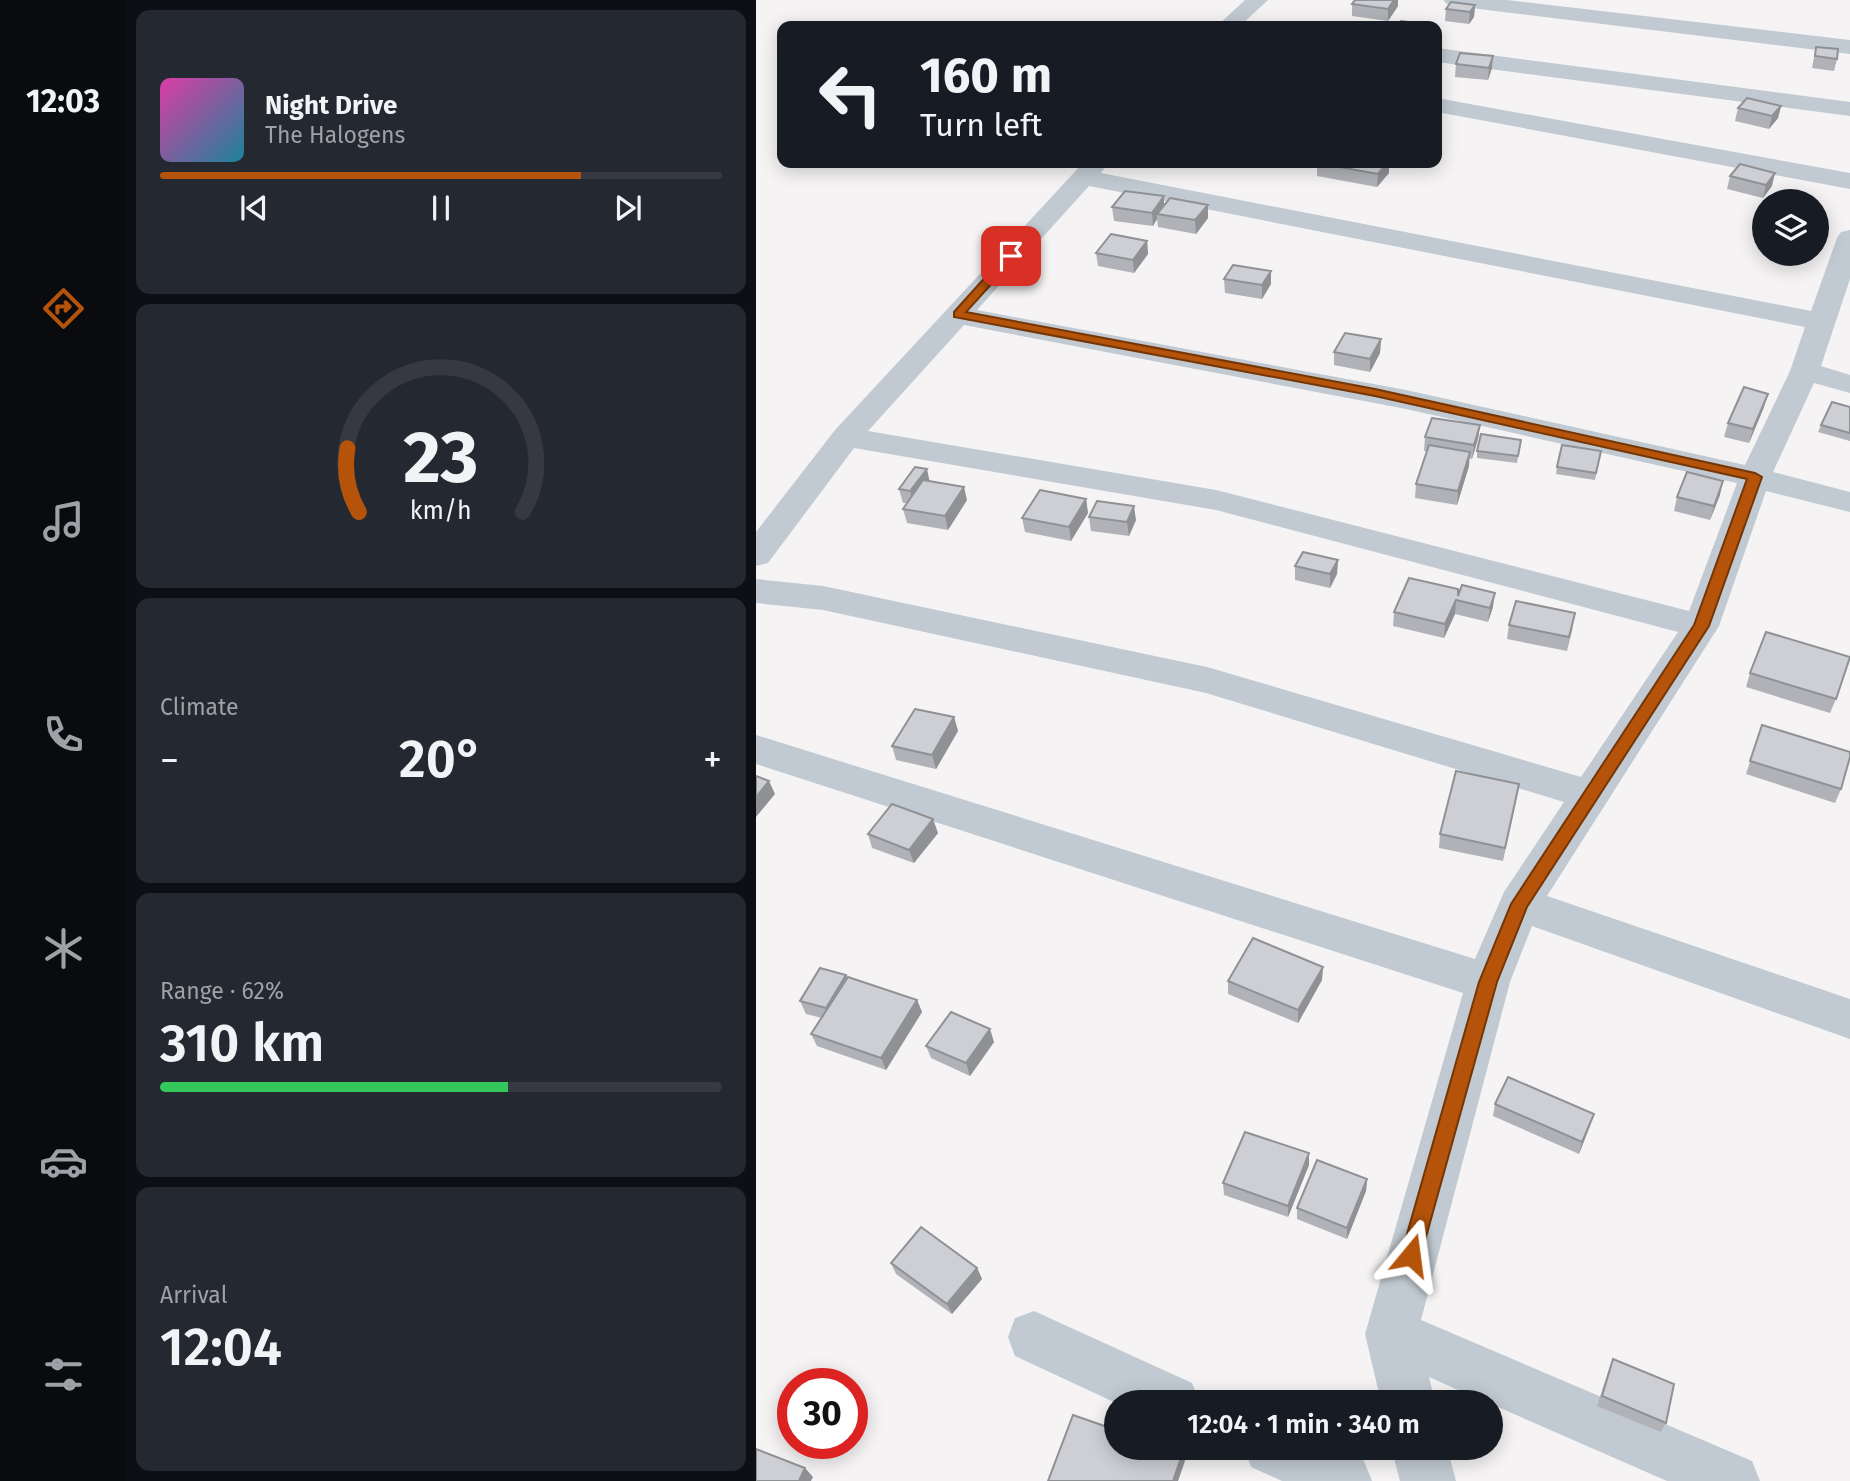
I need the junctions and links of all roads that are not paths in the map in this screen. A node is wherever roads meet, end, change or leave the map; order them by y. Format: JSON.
{"nodes":[{"id":1,"x":1257,"y":0,"type":"edge"},
{"id":2,"x":1454,"y":0,"type":"edge"},
{"id":3,"x":1238,"y":21,"type":"edge"},
{"id":4,"x":1850,"y":47,"type":"edge"},
{"id":5,"x":1442,"y":56,"type":"edge"},
{"id":6,"x":1548,"y":71,"type":"junction"},
{"id":7,"x":1522,"y":103,"type":"junction"},
{"id":8,"x":1442,"y":105,"type":"edge"},
{"id":9,"x":1850,"y":109,"type":"edge"},
{"id":10,"x":1089,"y":170,"type":"edge"},
{"id":11,"x":1850,"y":181,"type":"edge"},
{"id":12,"x":1850,"y":238,"type":"edge"},
{"id":13,"x":958,"y":314,"type":"junction"},
{"id":14,"x":1822,"y":321,"type":"junction"},
{"id":15,"x":1805,"y":371,"type":"junction"},
{"id":16,"x":1850,"y":384,"type":"edge"},
{"id":17,"x":846,"y":437,"type":"junction"},
{"id":18,"x":1755,"y":477,"type":"junction"},
{"id":19,"x":1850,"y":502,"type":"edge"},
{"id":20,"x":756,"y":555,"type":"edge"},
{"id":21,"x":756,"y":590,"type":"edge"},
{"id":22,"x":1701,"y":626,"type":"junction"},
{"id":23,"x":756,"y":749,"type":"edge"},
{"id":24,"x":1589,"y":794,"type":"junction"},
{"id":25,"x":1520,"y":904,"type":"junction"},
{"id":26,"x":1488,"y":982,"type":"junction"},
{"id":27,"x":1850,"y":1019,"type":"edge"},
{"id":28,"x":1391,"y":1334,"type":"junction"},
{"id":29,"x":1034,"y":1337,"type":"dead end"},
{"id":30,"x":1147,"y":1390,"type":"edge"},
{"id":31,"x":1405,"y":1390,"type":"edge"},
{"id":32,"x":1299,"y":1460,"type":"edge"},
{"id":33,"x":1422,"y":1460,"type":"edge"},
{"id":34,"x":1344,"y":1481,"type":"edge"},
{"id":35,"x":1428,"y":1481,"type":"edge"},
{"id":36,"x":1732,"y":1481,"type":"edge"}],
"edges":[{"from":1,"to":3,"type":"street"},
{"from":2,"to":4,"type":"street"},
{"from":5,"to":6,"type":"street"},
{"from":6,"to":7,"type":"street"},
{"from":6,"to":9,"type":"street"},
{"from":7,"to":8,"type":"street"},
{"from":7,"to":11,"type":"street"},
{"from":10,"to":13,"type":"street"},
{"from":10,"to":14,"type":"street"},
{"from":12,"to":14,"type":"street"},
{"from":13,"to":17,"type":"street"},
{"from":13,"to":18,"type":"street"},
{"from":14,"to":15,"type":"street"},
{"from":15,"to":16,"type":"street"},
{"from":15,"to":18,"type":"street"},
{"from":17,"to":20,"type":"street"},
{"from":17,"to":22,"type":"street"},
{"from":18,"to":19,"type":"street"},
{"from":18,"to":22,"type":"street"},
{"from":21,"to":24,"type":"street"},
{"from":22,"to":24,"type":"street"},
{"from":23,"to":26,"type":"street"},
{"from":24,"to":25,"type":"street"},
{"from":25,"to":26,"type":"street"},
{"from":25,"to":27,"type":"street"},
{"from":26,"to":28,"type":"street"},
{"from":28,"to":31,"type":"street"},
{"from":28,"to":36,"type":"street"},
{"from":29,"to":30,"type":"street"},
{"from":32,"to":34,"type":"street"},
{"from":33,"to":35,"type":"street"}]}
